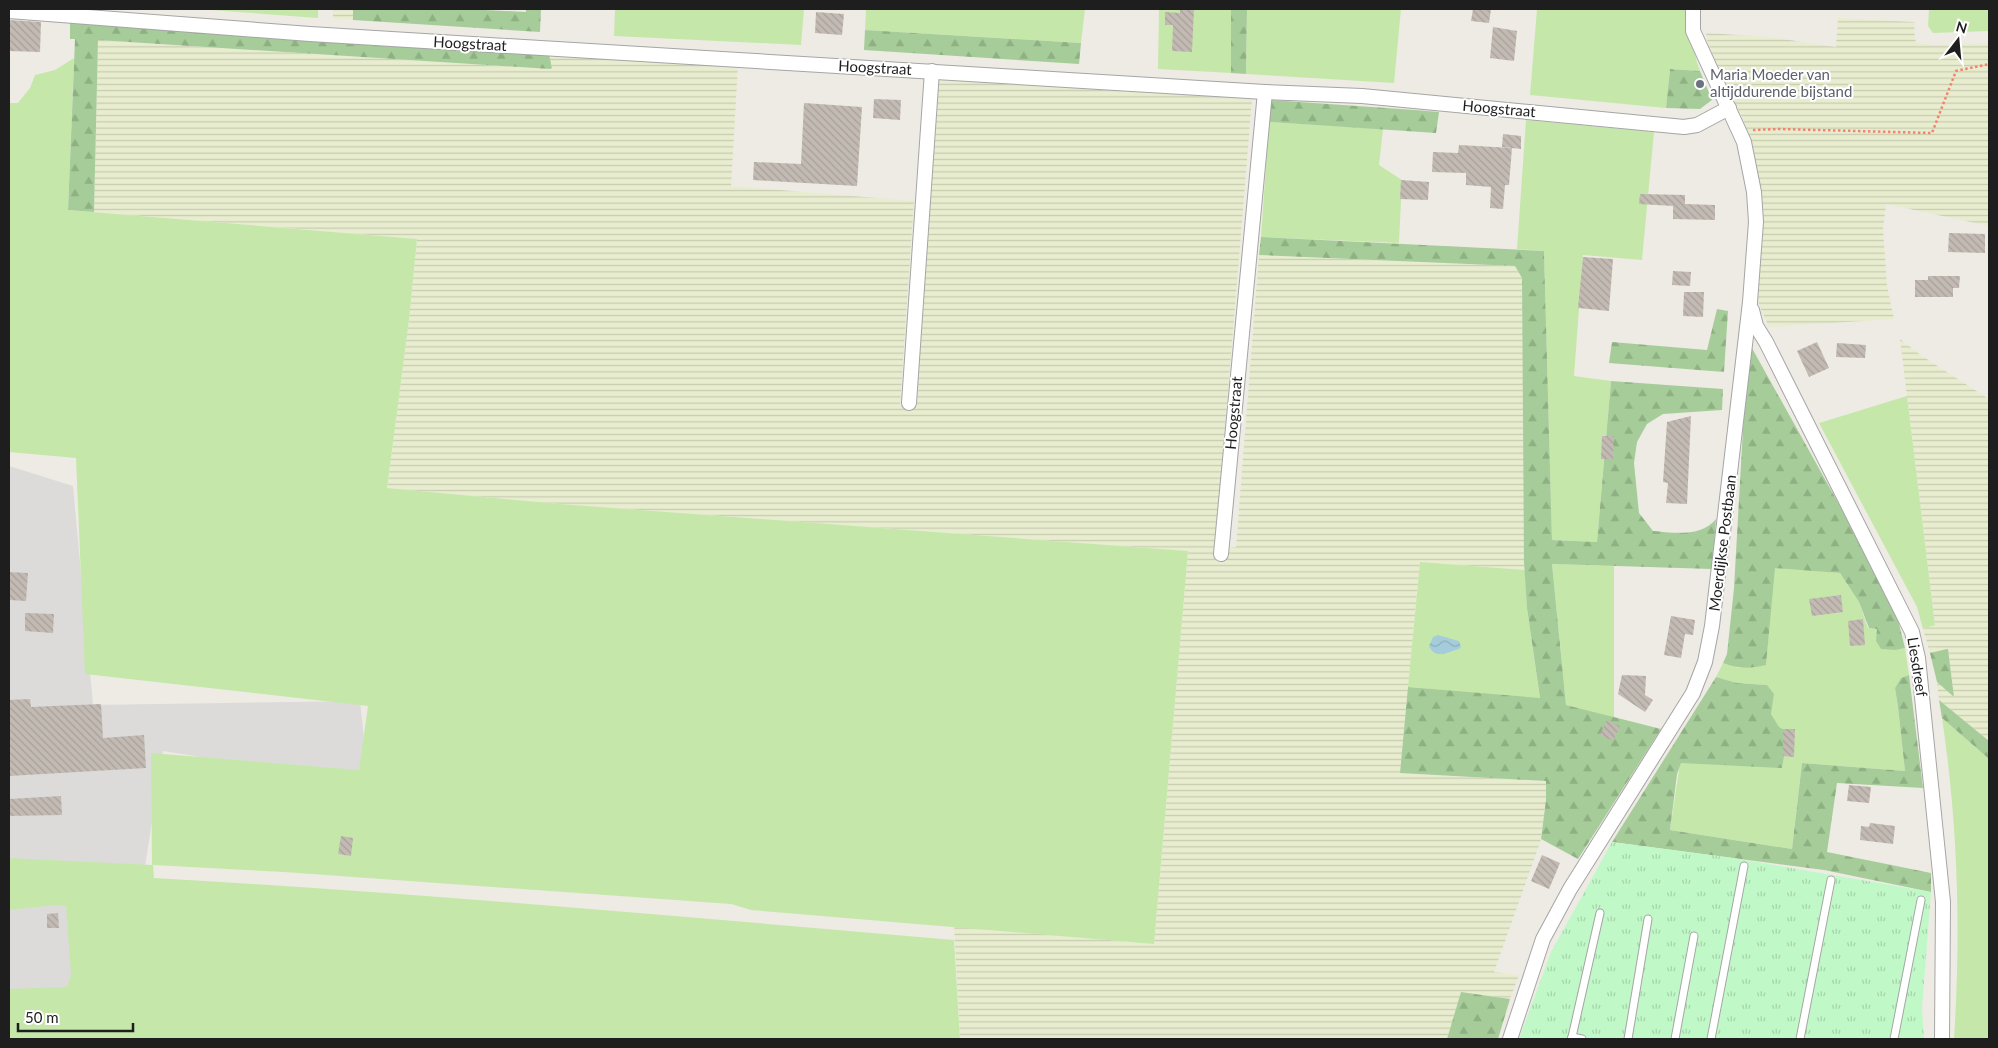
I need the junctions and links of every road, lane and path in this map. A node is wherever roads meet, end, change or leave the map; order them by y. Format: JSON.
{"nodes":[{"id":1,"x":1693,"y":9,"type":"edge"},
{"id":2,"x":9,"y":11,"type":"edge"},
{"id":3,"x":1989,"y":64,"type":"edge"},
{"id":4,"x":932,"y":71,"type":"junction"},
{"id":5,"x":1265,"y":92,"type":"junction"},
{"id":6,"x":1729,"y":108,"type":"junction"},
{"id":7,"x":1739,"y":130,"type":"junction"},
{"id":8,"x":1750,"y":302,"type":"junction"},
{"id":9,"x":908,"y":403,"type":"dead end"},
{"id":10,"x":1221,"y":554,"type":"dead end"},
{"id":11,"x":1744,"y":866,"type":"dead end"},
{"id":12,"x":1831,"y":880,"type":"dead end"},
{"id":13,"x":1920,"y":900,"type":"dead end"},
{"id":14,"x":1600,"y":913,"type":"dead end"},
{"id":15,"x":1648,"y":919,"type":"dead end"},
{"id":16,"x":1694,"y":936,"type":"dead end"},
{"id":17,"x":1571,"y":1038,"type":"edge"},
{"id":18,"x":1510,"y":1039,"type":"edge"},
{"id":19,"x":1582,"y":1039,"type":"edge"},
{"id":20,"x":1628,"y":1039,"type":"edge"},
{"id":21,"x":1675,"y":1039,"type":"edge"},
{"id":22,"x":1711,"y":1039,"type":"edge"},
{"id":23,"x":1800,"y":1039,"type":"edge"},
{"id":24,"x":1894,"y":1039,"type":"edge"},
{"id":25,"x":1942,"y":1039,"type":"edge"}],
"edges":[{"from":1,"to":6,"type":"street","name":"Moerdijkse Postbaan"},
{"from":2,"to":4,"type":"street","name":"Hoogstraat"},
{"from":3,"to":7,"type":"path"},
{"from":4,"to":5,"type":"street","name":"Hoogstraat"},
{"from":4,"to":9,"type":"street","name":"Hoogstraat"},
{"from":5,"to":6,"type":"street","name":"Hoogstraat"},
{"from":5,"to":10,"type":"street","name":"Hoogstraat"},
{"from":6,"to":7,"type":"street","name":"Moerdijkse Postbaan"},
{"from":7,"to":8,"type":"street","name":"Moerdijkse Postbaan"},
{"from":8,"to":18,"type":"street","name":"Moerdijkse Postbaan"},
{"from":8,"to":25,"type":"street","name":"Liesdreef"},
{"from":11,"to":22,"type":"lane"},
{"from":12,"to":23,"type":"lane"},
{"from":13,"to":24,"type":"lane"},
{"from":14,"to":17,"type":"lane"},
{"from":15,"to":20,"type":"lane"},
{"from":16,"to":21,"type":"lane"},
{"from":17,"to":19,"type":"lane"}]}
